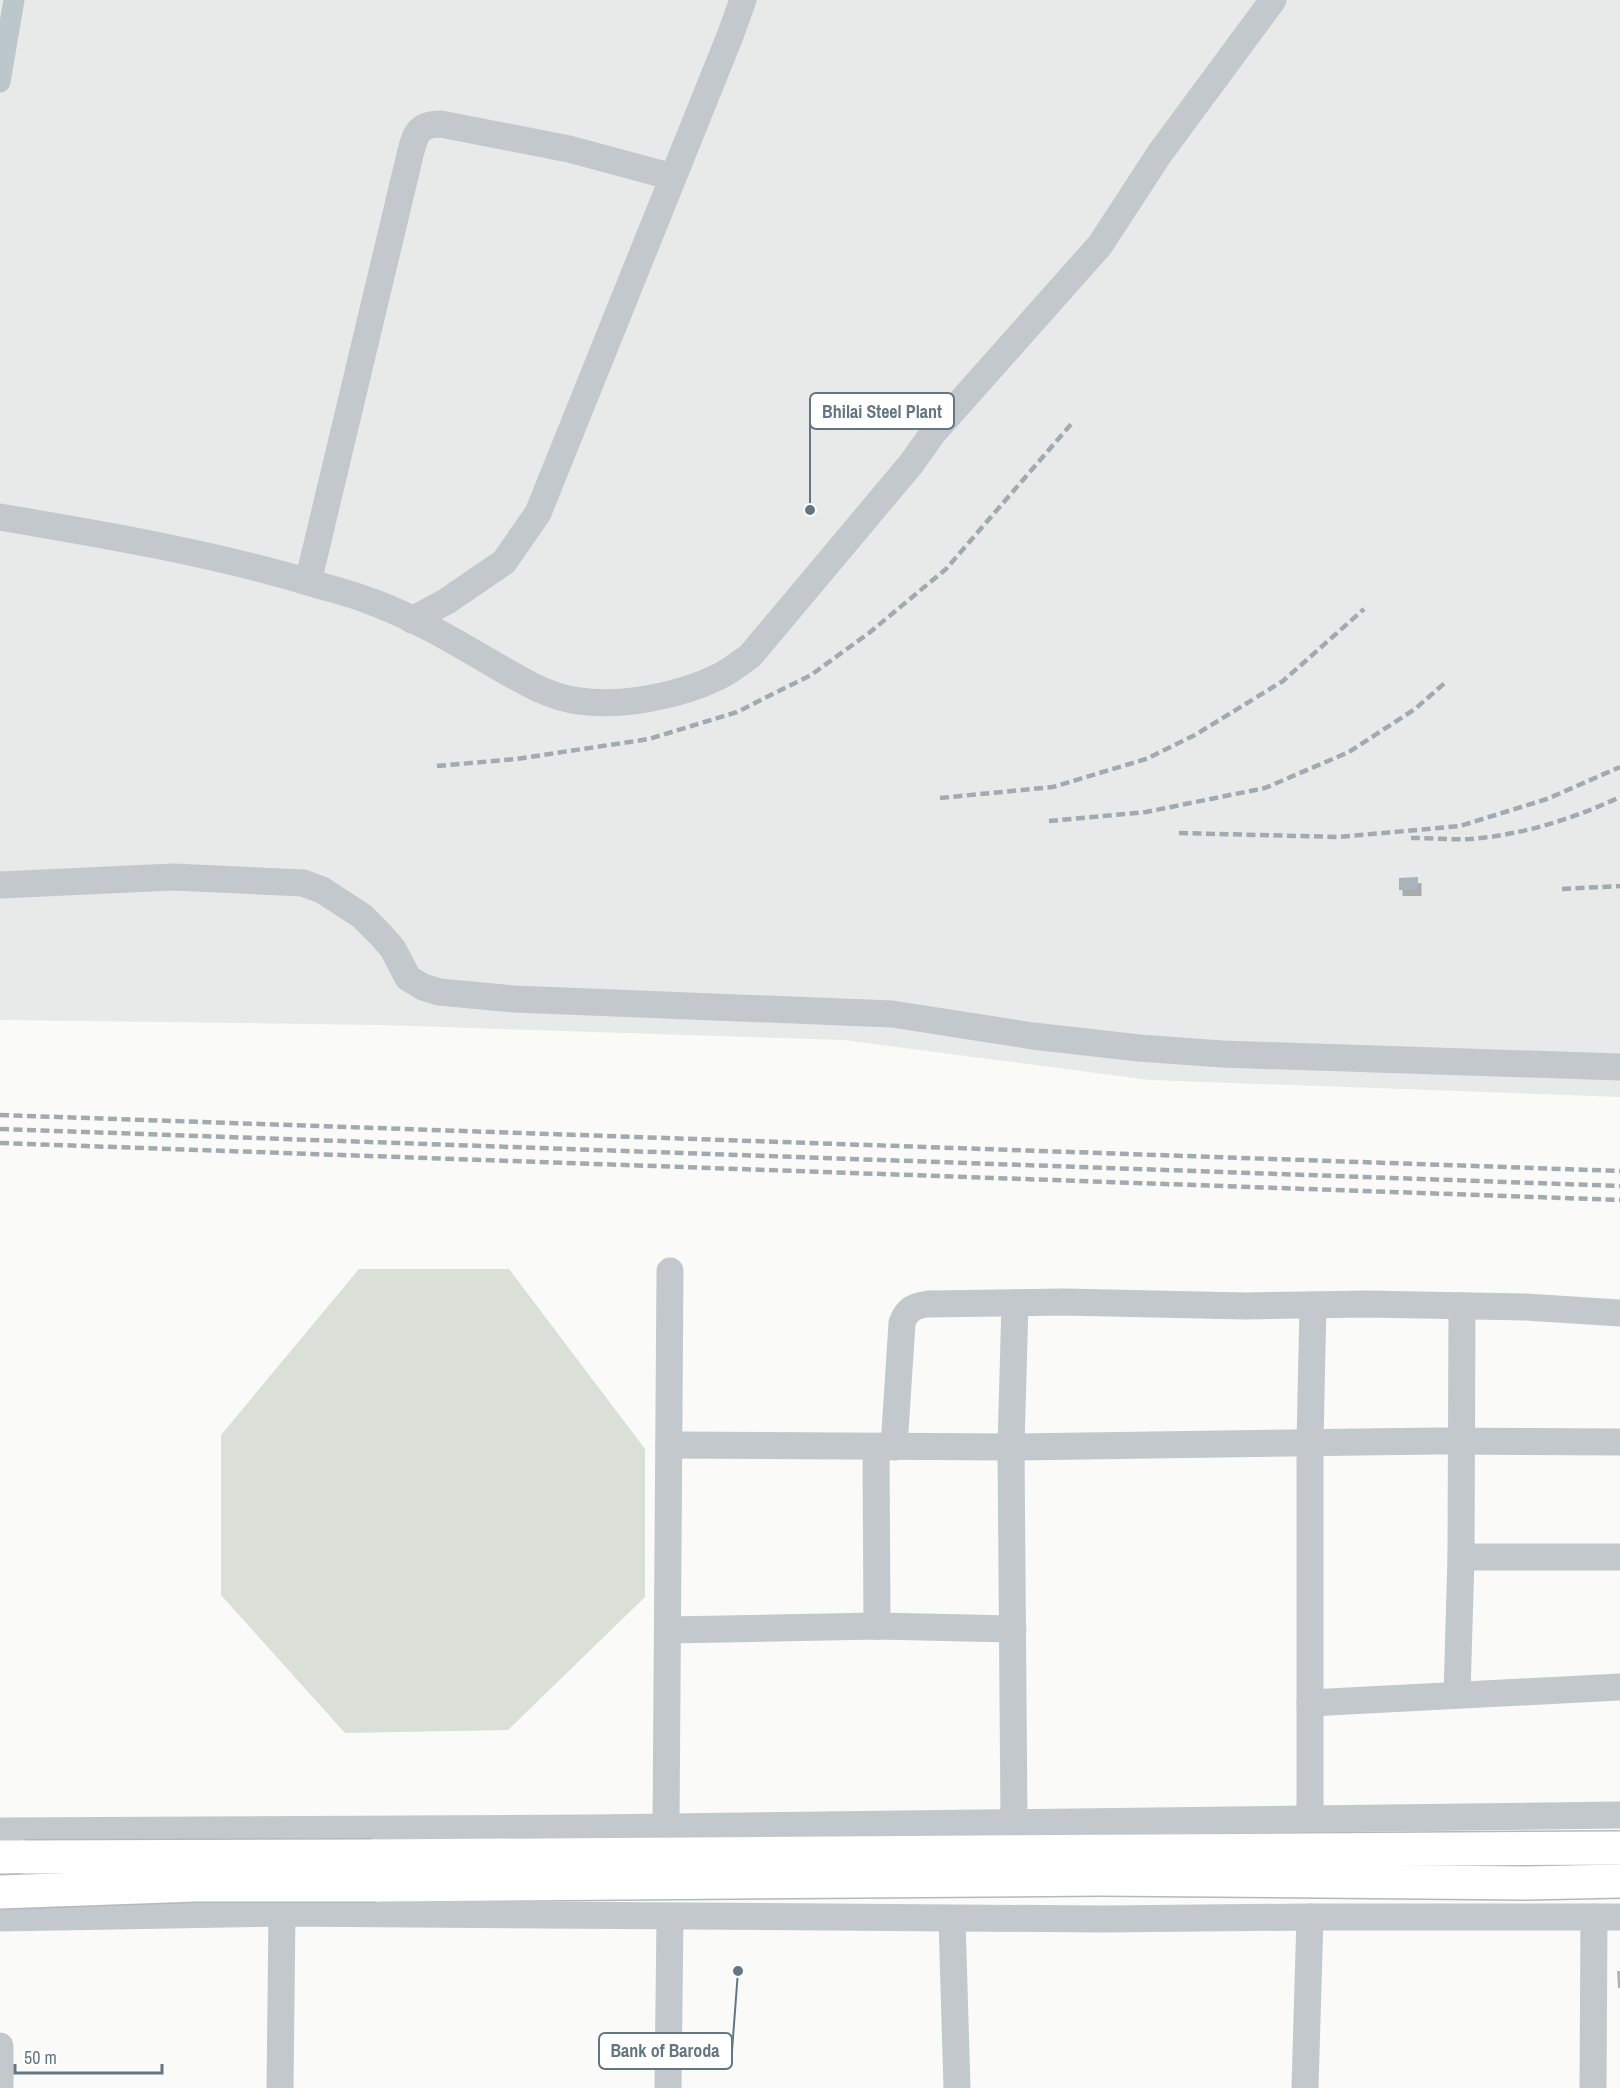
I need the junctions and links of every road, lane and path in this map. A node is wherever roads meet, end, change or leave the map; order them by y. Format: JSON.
{"nodes":[{"id":1,"x":743,"y":0,"type":"edge"},
{"id":2,"x":1273,"y":0,"type":"edge"},
{"id":3,"x":673,"y":177,"type":"junction"},
{"id":4,"x":0,"y":517,"type":"edge"},
{"id":5,"x":308,"y":582,"type":"junction"},
{"id":6,"x":412,"y":620,"type":"junction"},
{"id":7,"x":0,"y":885,"type":"edge"},
{"id":8,"x":1620,"y":1067,"type":"edge"},
{"id":9,"x":670,"y":1272,"type":"dead end"},
{"id":10,"x":1015,"y":1303,"type":"junction"},
{"id":11,"x":1313,"y":1305,"type":"junction"},
{"id":12,"x":1462,"y":1306,"type":"junction"},
{"id":13,"x":1620,"y":1313,"type":"edge"},
{"id":14,"x":1460,"y":1441,"type":"junction"},
{"id":15,"x":1310,"y":1442,"type":"junction"},
{"id":16,"x":1620,"y":1443,"type":"edge"},
{"id":17,"x":669,"y":1445,"type":"junction"},
{"id":18,"x":885,"y":1447,"type":"junction"},
{"id":19,"x":1011,"y":1447,"type":"junction"},
{"id":20,"x":1461,"y":1557,"type":"junction"},
{"id":21,"x":1620,"y":1557,"type":"edge"},
{"id":22,"x":877,"y":1626,"type":"junction"},
{"id":23,"x":1012,"y":1629,"type":"junction"},
{"id":24,"x":668,"y":1630,"type":"junction"},
{"id":25,"x":1620,"y":1687,"type":"edge"},
{"id":26,"x":1457,"y":1695,"type":"junction"},
{"id":27,"x":1310,"y":1703,"type":"junction"},
{"id":28,"x":1620,"y":1815,"type":"edge"},
{"id":29,"x":1310,"y":1818,"type":"junction"},
{"id":30,"x":1014,"y":1822,"type":"junction"},
{"id":31,"x":666,"y":1826,"type":"junction"},
{"id":32,"x":159,"y":1830,"type":"junction"},
{"id":33,"x":0,"y":1831,"type":"edge"},
{"id":34,"x":1620,"y":1848,"type":"edge"},
{"id":35,"x":0,"y":1857,"type":"edge"},
{"id":36,"x":1202,"y":1865,"type":"junction"},
{"id":37,"x":1620,"y":1881,"type":"edge"},
{"id":38,"x":0,"y":1892,"type":"edge"},
{"id":39,"x":282,"y":1913,"type":"junction"},
{"id":40,"x":160,"y":1915,"type":"junction"},
{"id":41,"x":670,"y":1917,"type":"junction"},
{"id":42,"x":1310,"y":1917,"type":"junction"},
{"id":43,"x":1607,"y":1917,"type":"edge"},
{"id":44,"x":0,"y":1918,"type":"edge"},
{"id":45,"x":952,"y":1919,"type":"junction"},
{"id":46,"x":0,"y":2046,"type":"edge"},
{"id":47,"x":0,"y":2088,"type":"edge"},
{"id":48,"x":280,"y":2088,"type":"edge"},
{"id":49,"x":668,"y":2088,"type":"edge"},
{"id":50,"x":957,"y":2088,"type":"edge"},
{"id":51,"x":1305,"y":2088,"type":"edge"},
{"id":52,"x":1593,"y":2088,"type":"edge"}],
"edges":[{"from":1,"to":3,"type":"street"},
{"from":2,"to":6,"type":"street"},
{"from":3,"to":5,"type":"street"},
{"from":3,"to":6,"type":"street"},
{"from":4,"to":5,"type":"street"},
{"from":5,"to":6,"type":"street"},
{"from":7,"to":8,"type":"street"},
{"from":9,"to":17,"type":"street"},
{"from":10,"to":11,"type":"street"},
{"from":10,"to":18,"type":"street"},
{"from":10,"to":19,"type":"street"},
{"from":11,"to":12,"type":"street"},
{"from":11,"to":15,"type":"street"},
{"from":12,"to":13,"type":"street"},
{"from":12,"to":14,"type":"street"},
{"from":14,"to":15,"type":"street"},
{"from":14,"to":16,"type":"street"},
{"from":14,"to":20,"type":"street"},
{"from":15,"to":19,"type":"street"},
{"from":15,"to":27,"type":"street"},
{"from":17,"to":18,"type":"street"},
{"from":17,"to":24,"type":"street"},
{"from":18,"to":19,"type":"street"},
{"from":18,"to":22,"type":"street"},
{"from":19,"to":23,"type":"street"},
{"from":20,"to":21,"type":"street"},
{"from":20,"to":26,"type":"street"},
{"from":22,"to":23,"type":"street"},
{"from":22,"to":24,"type":"street"},
{"from":23,"to":30,"type":"street"},
{"from":24,"to":31,"type":"street"},
{"from":25,"to":26,"type":"street"},
{"from":26,"to":27,"type":"street"},
{"from":27,"to":29,"type":"street"},
{"from":28,"to":29,"type":"street"},
{"from":29,"to":30,"type":"street"},
{"from":30,"to":31,"type":"street"},
{"from":31,"to":32,"type":"street"},
{"from":32,"to":33,"type":"street"},
{"from":32,"to":40,"type":"street"},
{"from":34,"to":36,"type":"highway"},
{"from":35,"to":36,"type":"highway","bridge":true},
{"from":36,"to":37,"type":"highway"},
{"from":36,"to":38,"type":"highway","bridge":true},
{"from":39,"to":40,"type":"street"},
{"from":39,"to":41,"type":"street"},
{"from":39,"to":48,"type":"street"},
{"from":40,"to":44,"type":"street"},
{"from":41,"to":45,"type":"street"},
{"from":41,"to":49,"type":"street"},
{"from":42,"to":43,"type":"street"},
{"from":42,"to":45,"type":"street"},
{"from":42,"to":51,"type":"street"},
{"from":43,"to":52,"type":"street"},
{"from":45,"to":50,"type":"street"},
{"from":46,"to":47,"type":"street"}]}
